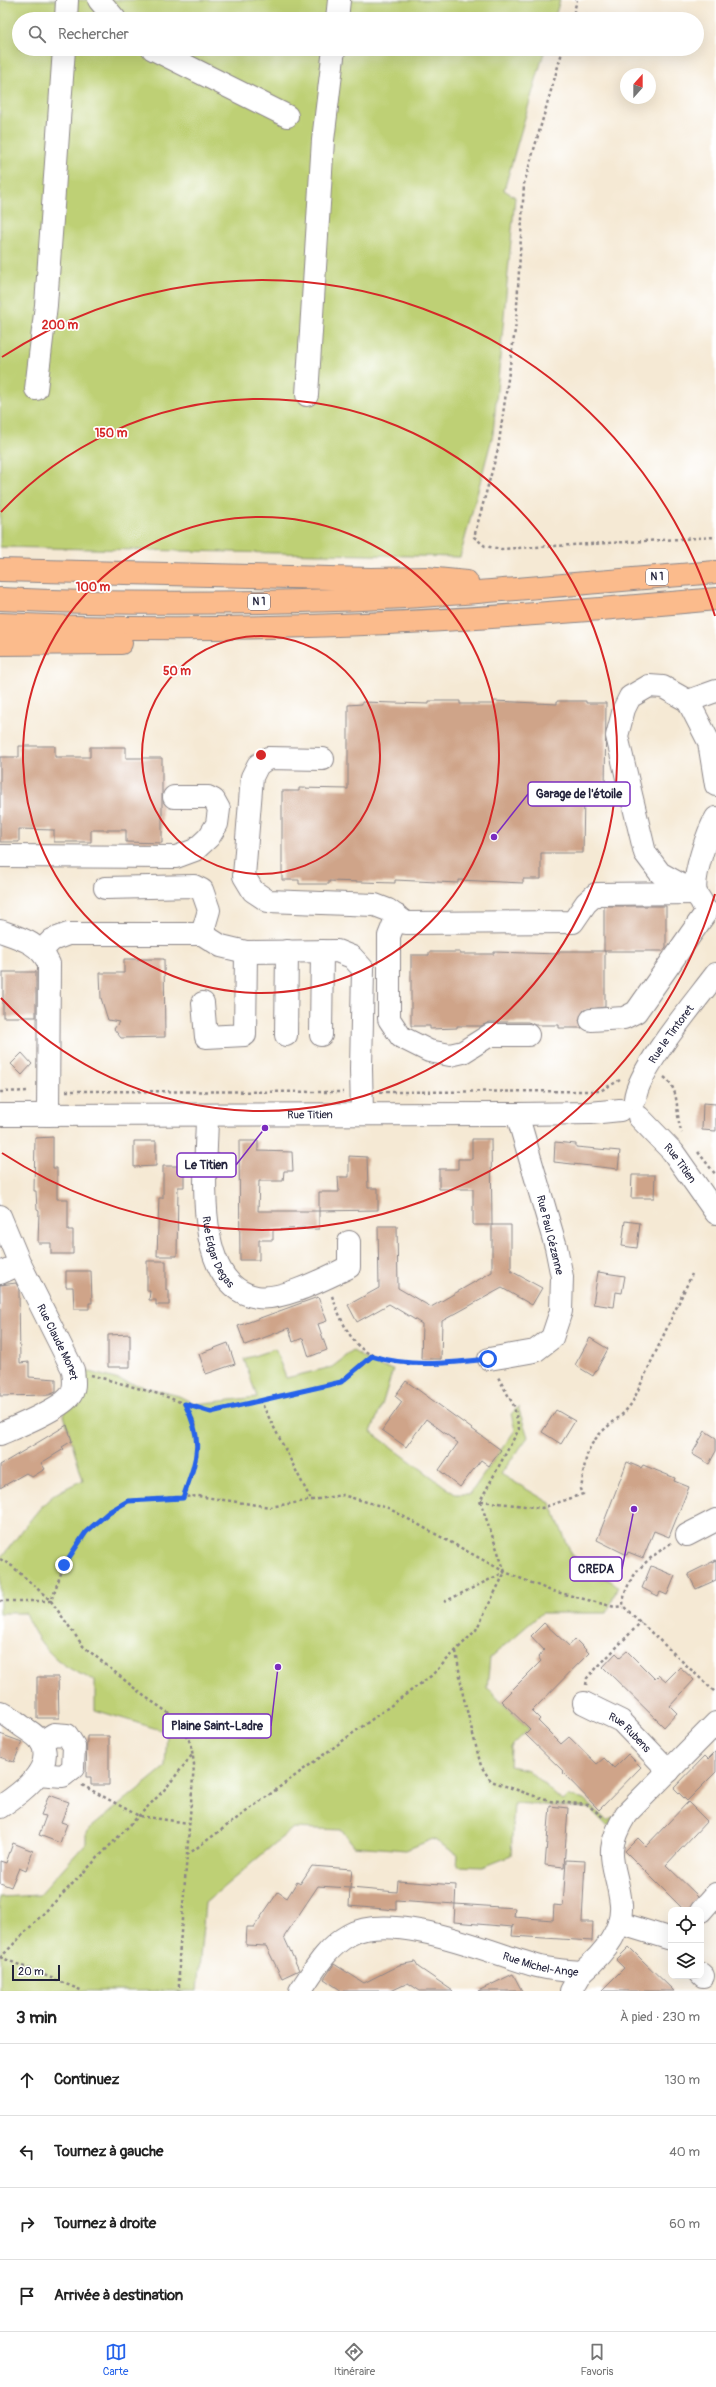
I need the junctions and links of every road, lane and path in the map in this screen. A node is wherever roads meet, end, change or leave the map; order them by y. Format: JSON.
{"nodes":[{"id":1,"x":67,"y":0,"type":"edge"},
{"id":2,"x":99,"y":0,"type":"edge"},
{"id":3,"x":339,"y":0,"type":"edge"},
{"id":4,"x":577,"y":0,"type":"edge"},
{"id":5,"x":66,"y":12,"type":"edge"},
{"id":6,"x":109,"y":12,"type":"edge"},
{"id":7,"x":338,"y":12,"type":"edge"},
{"id":8,"x":574,"y":12,"type":"edge"},
{"id":9,"x":64,"y":56,"type":"edge"},
{"id":10,"x":167,"y":56,"type":"edge"},
{"id":11,"x":333,"y":56,"type":"edge"},
{"id":12,"x":561,"y":56,"type":"edge"},
{"id":13,"x":287,"y":116,"type":"dead end"},
{"id":14,"x":36,"y":389,"type":"dead end"},
{"id":15,"x":307,"y":395,"type":"dead end"},
{"id":16,"x":716,"y":537,"type":"edge"},
{"id":17,"x":0,"y":570,"type":"edge"},
{"id":18,"x":716,"y":572,"type":"edge"},
{"id":19,"x":518,"y":588,"type":"junction"},
{"id":20,"x":0,"y":599,"type":"edge"},
{"id":21,"x":716,"y":599,"type":"edge"},
{"id":22,"x":0,"y":624,"type":"edge"},
{"id":23,"x":249,"y":629,"type":"junction"},
{"id":24,"x":0,"y":644,"type":"edge"},
{"id":25,"x":716,"y":691,"type":"edge"},
{"id":26,"x":688,"y":701,"type":"junction"},
{"id":27,"x":323,"y":759,"type":"dead end"},
{"id":28,"x":714,"y":761,"type":"edge"},
{"id":29,"x":716,"y":785,"type":"edge"},
{"id":30,"x":174,"y":797,"type":"dead end"},
{"id":31,"x":716,"y":818,"type":"edge"},
{"id":32,"x":0,"y":856,"type":"edge"},
{"id":33,"x":104,"y":888,"type":"dead end"},
{"id":34,"x":706,"y":907,"type":"edge"},
{"id":35,"x":397,"y":916,"type":"junction"},
{"id":36,"x":0,"y":931,"type":"edge"},
{"id":37,"x":202,"y":934,"type":"junction"},
{"id":38,"x":40,"y":951,"type":"junction"},
{"id":39,"x":287,"y":951,"type":"junction"},
{"id":40,"x":322,"y":951,"type":"junction"},
{"id":41,"x":246,"y":952,"type":"junction"},
{"id":42,"x":713,"y":984,"type":"edge"},
{"id":43,"x":203,"y":1003,"type":"dead end"},
{"id":44,"x":591,"y":1020,"type":"dead end"},
{"id":45,"x":286,"y":1035,"type":"dead end"},
{"id":46,"x":321,"y":1035,"type":"dead end"},
{"id":47,"x":528,"y":1035,"type":"dead end"},
{"id":48,"x":649,"y":1065,"type":"junction"},
{"id":49,"x":623,"y":1077,"type":"dead end"},
{"id":50,"x":46,"y":1091,"type":"junction"},
{"id":51,"x":0,"y":1092,"type":"edge"},
{"id":52,"x":362,"y":1103,"type":"junction"},
{"id":53,"x":631,"y":1109,"type":"junction"},
{"id":54,"x":517,"y":1114,"type":"junction"},
{"id":55,"x":0,"y":1115,"type":"edge"},
{"id":56,"x":48,"y":1115,"type":"junction"},
{"id":57,"x":207,"y":1115,"type":"junction"},
{"id":58,"x":686,"y":1138,"type":"dead end"},
{"id":59,"x":696,"y":1150,"type":"dead end"},
{"id":60,"x":716,"y":1174,"type":"edge"},
{"id":61,"x":716,"y":1213,"type":"edge"},
{"id":62,"x":0,"y":1216,"type":"edge"},
{"id":63,"x":349,"y":1242,"type":"dead end"},
{"id":64,"x":20,"y":1264,"type":"junction"},
{"id":65,"x":0,"y":1273,"type":"edge"},
{"id":66,"x":692,"y":1274,"type":"dead end"},
{"id":67,"x":324,"y":1278,"type":"junction"},
{"id":68,"x":372,"y":1356,"type":"junction"},
{"id":69,"x":488,"y":1359,"type":"junction"},
{"id":70,"x":73,"y":1370,"type":"junction"},
{"id":71,"x":260,"y":1400,"type":"junction"},
{"id":72,"x":185,"y":1404,"type":"junction"},
{"id":73,"x":0,"y":1434,"type":"edge"},
{"id":74,"x":183,"y":1498,"type":"junction"},
{"id":75,"x":311,"y":1500,"type":"junction"},
{"id":76,"x":480,"y":1501,"type":"junction"},
{"id":77,"x":716,"y":1520,"type":"edge"},
{"id":78,"x":687,"y":1535,"type":"joint"},
{"id":79,"x":0,"y":1559,"type":"edge"},
{"id":80,"x":505,"y":1572,"type":"junction"},
{"id":81,"x":0,"y":1601,"type":"edge"},
{"id":82,"x":51,"y":1601,"type":"junction"},
{"id":83,"x":444,"y":1602,"type":"dead end"},
{"id":84,"x":623,"y":1606,"type":"junction"},
{"id":85,"x":641,"y":1622,"type":"junction"},
{"id":86,"x":456,"y":1651,"type":"junction"},
{"id":87,"x":716,"y":1692,"type":"edge"},
{"id":88,"x":584,"y":1703,"type":"joint"},
{"id":89,"x":0,"y":1712,"type":"edge"},
{"id":90,"x":716,"y":1723,"type":"edge"},
{"id":91,"x":37,"y":1738,"type":"junction"},
{"id":92,"x":192,"y":1754,"type":"junction"},
{"id":93,"x":669,"y":1771,"type":"junction"},
{"id":94,"x":38,"y":1774,"type":"junction"},
{"id":95,"x":63,"y":1776,"type":"junction"},
{"id":96,"x":0,"y":1807,"type":"edge"},
{"id":97,"x":139,"y":1816,"type":"junction"},
{"id":98,"x":189,"y":1824,"type":"junction"},
{"id":99,"x":617,"y":1828,"type":"junction"},
{"id":100,"x":187,"y":1855,"type":"junction"},
{"id":101,"x":716,"y":1894,"type":"edge"},
{"id":102,"x":704,"y":1908,"type":"edge"},
{"id":103,"x":619,"y":1923,"type":"junction"},
{"id":104,"x":668,"y":1938,"type":"edge"},
{"id":105,"x":0,"y":1958,"type":"edge"},
{"id":106,"x":582,"y":1972,"type":"junction"},
{"id":107,"x":83,"y":1991,"type":"edge"},
{"id":108,"x":178,"y":1991,"type":"edge"},
{"id":109,"x":300,"y":1991,"type":"edge"},
{"id":110,"x":570,"y":1991,"type":"edge"}],
"edges":[{"from":1,"to":5,"type":"street"},
{"from":2,"to":6,"type":"street"},
{"from":3,"to":7,"type":"street"},
{"from":4,"to":8,"type":"path"},
{"from":9,"to":14,"type":"street"},
{"from":10,"to":13,"type":"street"},
{"from":11,"to":15,"type":"street"},
{"from":12,"to":16,"type":"path"},
{"from":17,"to":19,"type":"highway"},
{"from":18,"to":19,"type":"highway","number":"N 1"},
{"from":19,"to":20,"type":"highway","number":"N 1"},
{"from":21,"to":23,"type":"highway"},
{"from":22,"to":23,"type":"highway"},
{"from":23,"to":24,"type":"highway"},
{"from":25,"to":26,"type":"street"},
{"from":26,"to":28,"type":"street"},
{"from":26,"to":34,"type":"street"},
{"from":27,"to":35,"type":"street"},
{"from":28,"to":29,"type":"street"},
{"from":30,"to":32,"type":"street"},
{"from":31,"to":34,"type":"street"},
{"from":33,"to":37,"type":"street"},
{"from":34,"to":35,"type":"street"},
{"from":34,"to":44,"type":"street"},
{"from":35,"to":47,"type":"street"},
{"from":36,"to":38,"type":"street"},
{"from":37,"to":38,"type":"street"},
{"from":37,"to":41,"type":"street"},
{"from":38,"to":50,"type":"street"},
{"from":39,"to":40,"type":"street"},
{"from":39,"to":41,"type":"street"},
{"from":39,"to":45,"type":"street"},
{"from":40,"to":46,"type":"street"},
{"from":40,"to":52,"type":"street"},
{"from":41,"to":43,"type":"street"},
{"from":42,"to":48,"type":"street","name":"Rue le Tintoret"},
{"from":48,"to":53,"type":"street","name":"Rue le Tintoret"},
{"from":48,"to":58,"type":"path"},
{"from":49,"to":52,"type":"path"},
{"from":50,"to":51,"type":"path"},
{"from":50,"to":52,"type":"path"},
{"from":50,"to":56,"type":"street"},
{"from":52,"to":54,"type":"street","name":"Rue Titien"},
{"from":52,"to":57,"type":"street","name":"Rue Titien"},
{"from":53,"to":54,"type":"street","name":"Rue Titien"},
{"from":53,"to":61,"type":"street","name":"Rue Titien"},
{"from":54,"to":69,"type":"street","name":"Rue Paul Cézanne"},
{"from":55,"to":56,"type":"street","name":"Rue Titien"},
{"from":56,"to":57,"type":"street","name":"Rue Titien"},
{"from":57,"to":67,"type":"street","name":"Rue Edgar Degas"},
{"from":59,"to":60,"type":"path"},
{"from":62,"to":64,"type":"street","name":"Rue Claude Monet"},
{"from":63,"to":67,"type":"street","name":"Rue Edgar Degas"},
{"from":64,"to":65,"type":"street"},
{"from":64,"to":70,"type":"street","name":"Rue Claude Monet"},
{"from":66,"to":76,"type":"path"},
{"from":67,"to":68,"type":"path"},
{"from":68,"to":69,"type":"path"},
{"from":68,"to":71,"type":"path"},
{"from":69,"to":76,"type":"path"},
{"from":70,"to":72,"type":"path"},
{"from":70,"to":73,"type":"street","name":"Rue Claude Monet"},
{"from":71,"to":72,"type":"path"},
{"from":71,"to":75,"type":"path"},
{"from":72,"to":74,"type":"path"},
{"from":74,"to":75,"type":"path"},
{"from":74,"to":82,"type":"path"},
{"from":75,"to":80,"type":"path"},
{"from":76,"to":80,"type":"path"},
{"from":77,"to":78,"type":"street"},
{"from":78,"to":84,"type":"path"},
{"from":79,"to":82,"type":"path"},
{"from":80,"to":83,"type":"path"},
{"from":80,"to":84,"type":"path"},
{"from":80,"to":86,"type":"path"},
{"from":81,"to":82,"type":"path"},
{"from":82,"to":92,"type":"path"},
{"from":84,"to":85,"type":"path"},
{"from":85,"to":87,"type":"path"},
{"from":85,"to":88,"type":"path"},
{"from":86,"to":99,"type":"path"},
{"from":86,"to":100,"type":"path"},
{"from":88,"to":93,"type":"street","name":"Rue Rubens"},
{"from":89,"to":91,"type":"street"},
{"from":90,"to":93,"type":"street","name":"Rue Michel-Ange"},
{"from":91,"to":94,"type":"street"},
{"from":91,"to":95,"type":"street"},
{"from":92,"to":97,"type":"path"},
{"from":92,"to":98,"type":"path"},
{"from":93,"to":99,"type":"street","name":"Rue Michel-Ange"},
{"from":94,"to":95,"type":"street"},
{"from":94,"to":96,"type":"street"},
{"from":95,"to":97,"type":"path"},
{"from":97,"to":98,"type":"path"},
{"from":97,"to":105,"type":"path"},
{"from":98,"to":100,"type":"path"},
{"from":99,"to":103,"type":"street","name":"Rue Michel-Ange"},
{"from":100,"to":108,"type":"path"},
{"from":101,"to":102,"type":"street"},
{"from":103,"to":104,"type":"street"},
{"from":103,"to":106,"type":"street","name":"Rue Michel-Ange"},
{"from":105,"to":107,"type":"path"},
{"from":106,"to":109,"type":"street","name":"Rue Michel-Ange"},
{"from":106,"to":110,"type":"street"}]}
